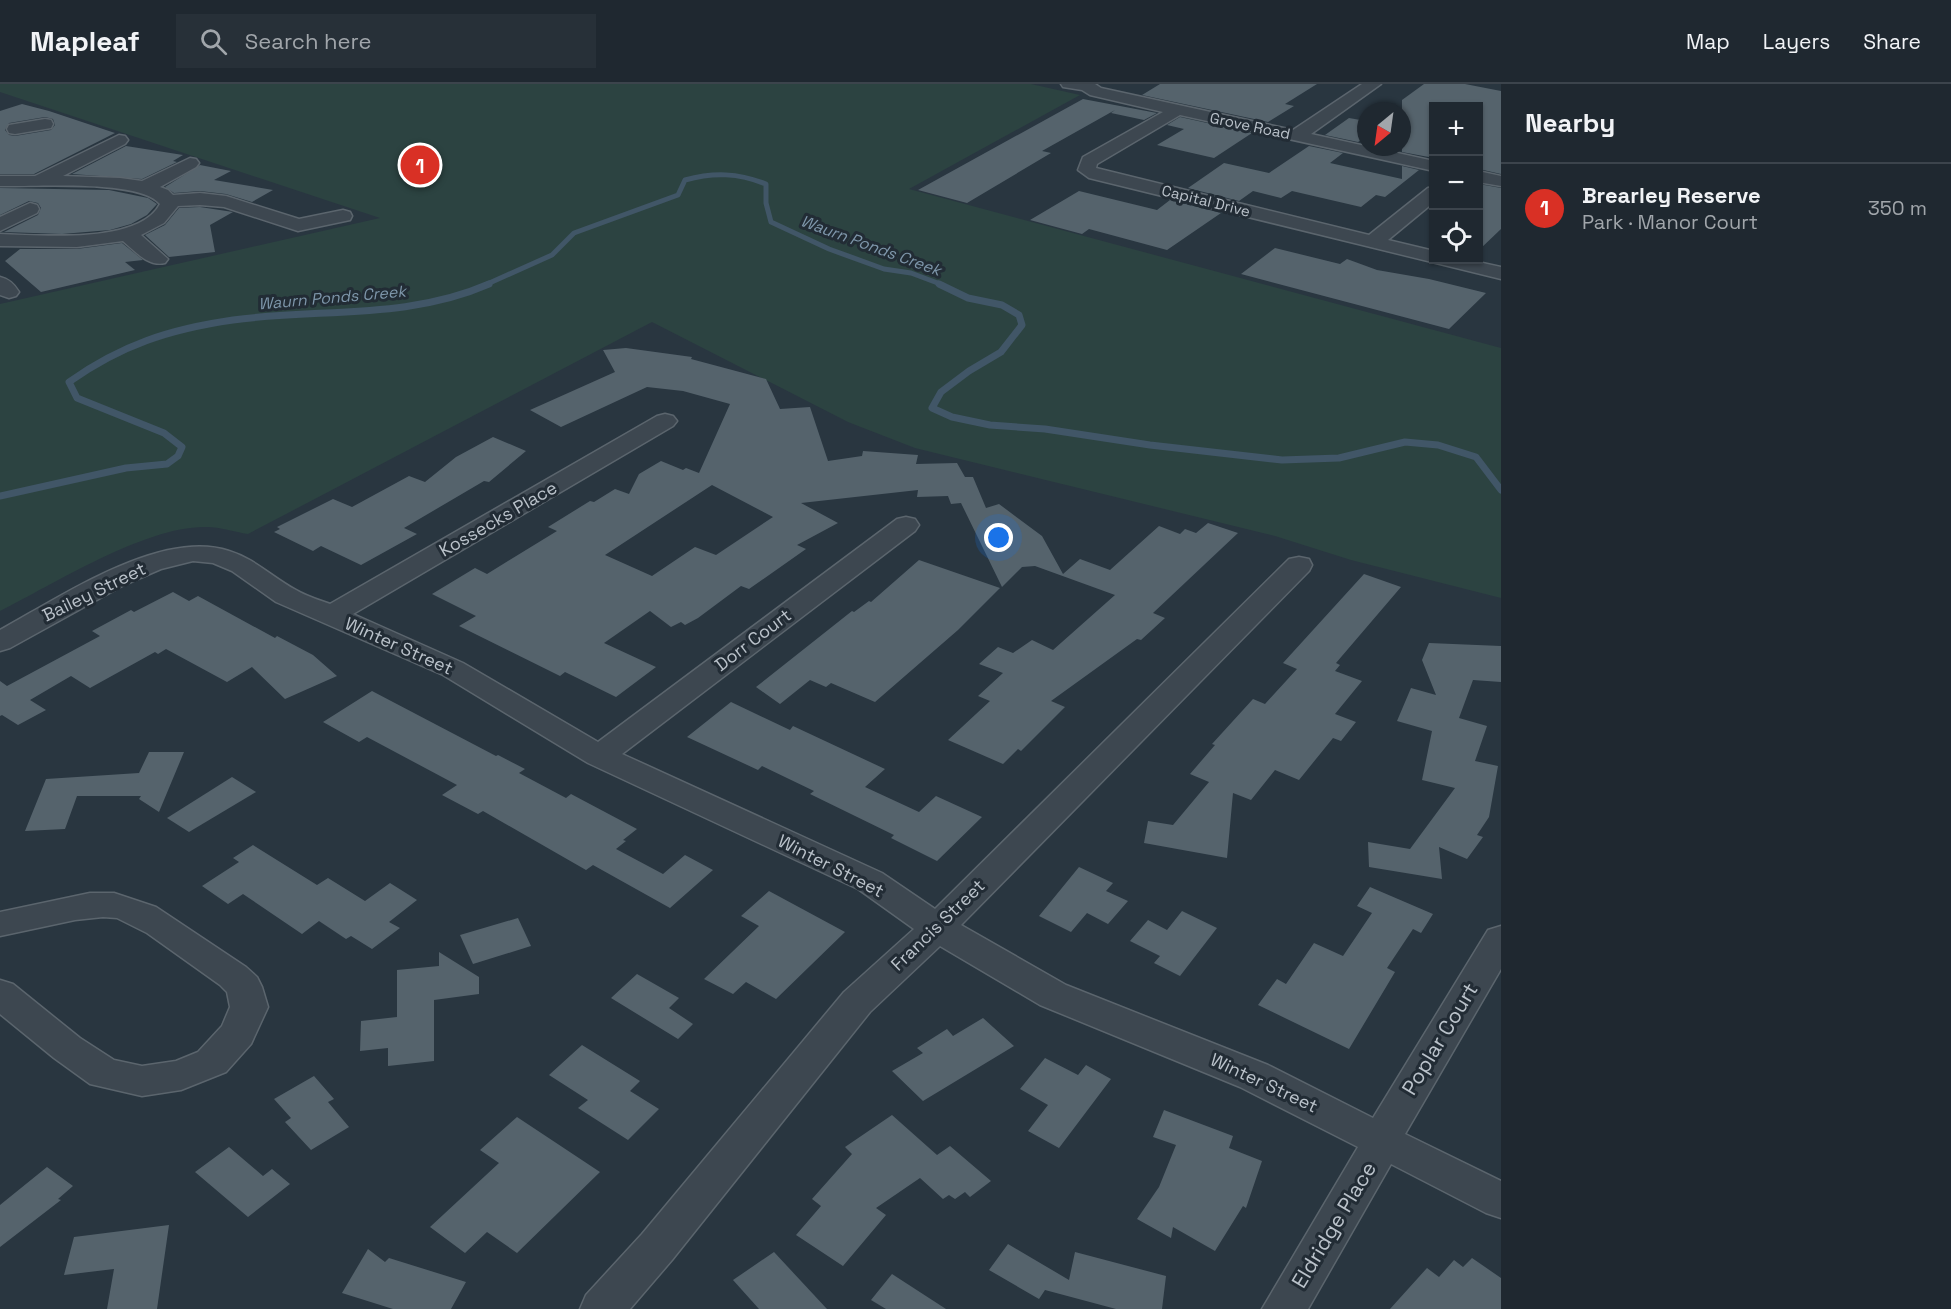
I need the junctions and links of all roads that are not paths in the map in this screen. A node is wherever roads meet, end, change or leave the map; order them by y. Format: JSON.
{"nodes":[{"id":1,"x":1069,"y":84,"type":"edge"},
{"id":2,"x":1086,"y":84,"type":"edge"},
{"id":3,"x":1373,"y":84,"type":"edge"},
{"id":4,"x":1178,"y":110,"type":"junction"},
{"id":5,"x":45,"y":124,"type":"dead end"},
{"id":6,"x":7,"y":128,"type":"edge"},
{"id":7,"x":1296,"y":136,"type":"junction"},
{"id":8,"x":119,"y":140,"type":"dead end"},
{"id":9,"x":190,"y":163,"type":"dead end"},
{"id":10,"x":1429,"y":165,"type":"edge"},
{"id":11,"x":1483,"y":177,"type":"edge"},
{"id":12,"x":0,"y":181,"type":"edge"},
{"id":13,"x":1501,"y":181,"type":"edge"},
{"id":14,"x":35,"y":182,"type":"junction"},
{"id":15,"x":145,"y":187,"type":"junction"},
{"id":16,"x":1429,"y":196,"type":"edge"},
{"id":17,"x":170,"y":201,"type":"junction"},
{"id":18,"x":30,"y":209,"type":"dead end"},
{"id":19,"x":343,"y":216,"type":"dead end"},
{"id":20,"x":126,"y":233,"type":"junction"},
{"id":21,"x":3,"y":239,"type":"edge"},
{"id":22,"x":1373,"y":242,"type":"junction"},
{"id":23,"x":1429,"y":256,"type":"edge"},
{"id":24,"x":158,"y":259,"type":"dead end"},
{"id":25,"x":1462,"y":264,"type":"edge"},
{"id":26,"x":1501,"y":273,"type":"edge"},
{"id":27,"x":665,"y":422,"type":"dead end"},
{"id":28,"x":906,"y":525,"type":"dead end"},
{"id":29,"x":193,"y":553,"type":"joint"},
{"id":30,"x":1299,"y":565,"type":"dead end"},
{"id":31,"x":330,"y":616,"type":"junction"},
{"id":32,"x":0,"y":642,"type":"edge"},
{"id":33,"x":599,"y":756,"type":"junction"},
{"id":34,"x":0,"y":924,"type":"edge"},
{"id":35,"x":937,"y":928,"type":"junction"},
{"id":36,"x":1501,"y":939,"type":"edge"},
{"id":37,"x":0,"y":994,"type":"edge"},
{"id":38,"x":1383,"y":1140,"type":"junction"},
{"id":39,"x":1501,"y":1201,"type":"edge"},
{"id":40,"x":602,"y":1309,"type":"edge"},
{"id":41,"x":1284,"y":1309,"type":"edge"}],
"edges":[{"from":1,"to":2,"type":"street","name":"Grove Road"},
{"from":2,"to":4,"type":"street","name":"Grove Road"},
{"from":3,"to":7,"type":"street"},
{"from":4,"to":7,"type":"street","name":"Grove Road"},
{"from":4,"to":22,"type":"street","name":"Capital Drive"},
{"from":5,"to":6,"type":"street"},
{"from":7,"to":10,"type":"street","name":"Grove Road"},
{"from":8,"to":14,"type":"street"},
{"from":9,"to":15,"type":"street"},
{"from":11,"to":13,"type":"street"},
{"from":12,"to":14,"type":"street"},
{"from":14,"to":15,"type":"street"},
{"from":15,"to":17,"type":"street"},
{"from":16,"to":22,"type":"street"},
{"from":17,"to":19,"type":"street"},
{"from":17,"to":20,"type":"street"},
{"from":18,"to":21,"type":"street"},
{"from":20,"to":21,"type":"street"},
{"from":20,"to":24,"type":"street"},
{"from":22,"to":23,"type":"street","name":"Capital Drive"},
{"from":25,"to":26,"type":"street"},
{"from":27,"to":31,"type":"street","name":"Kossecks Place"},
{"from":28,"to":33,"type":"street","name":"Dorr Court"},
{"from":29,"to":31,"type":"street","name":"Winter Street"},
{"from":29,"to":32,"type":"street","name":"Bailey Street"},
{"from":30,"to":35,"type":"street","name":"Francis Street"},
{"from":31,"to":33,"type":"street","name":"Winter Street"},
{"from":33,"to":35,"type":"street","name":"Winter Street"},
{"from":34,"to":37,"type":"street"},
{"from":35,"to":38,"type":"street","name":"Winter Street"},
{"from":35,"to":40,"type":"street","name":"Francis Street"},
{"from":36,"to":38,"type":"street","name":"Poplar Court"},
{"from":38,"to":39,"type":"street","name":"Winter Street"},
{"from":38,"to":41,"type":"street","name":"Eldridge Place"}]}
